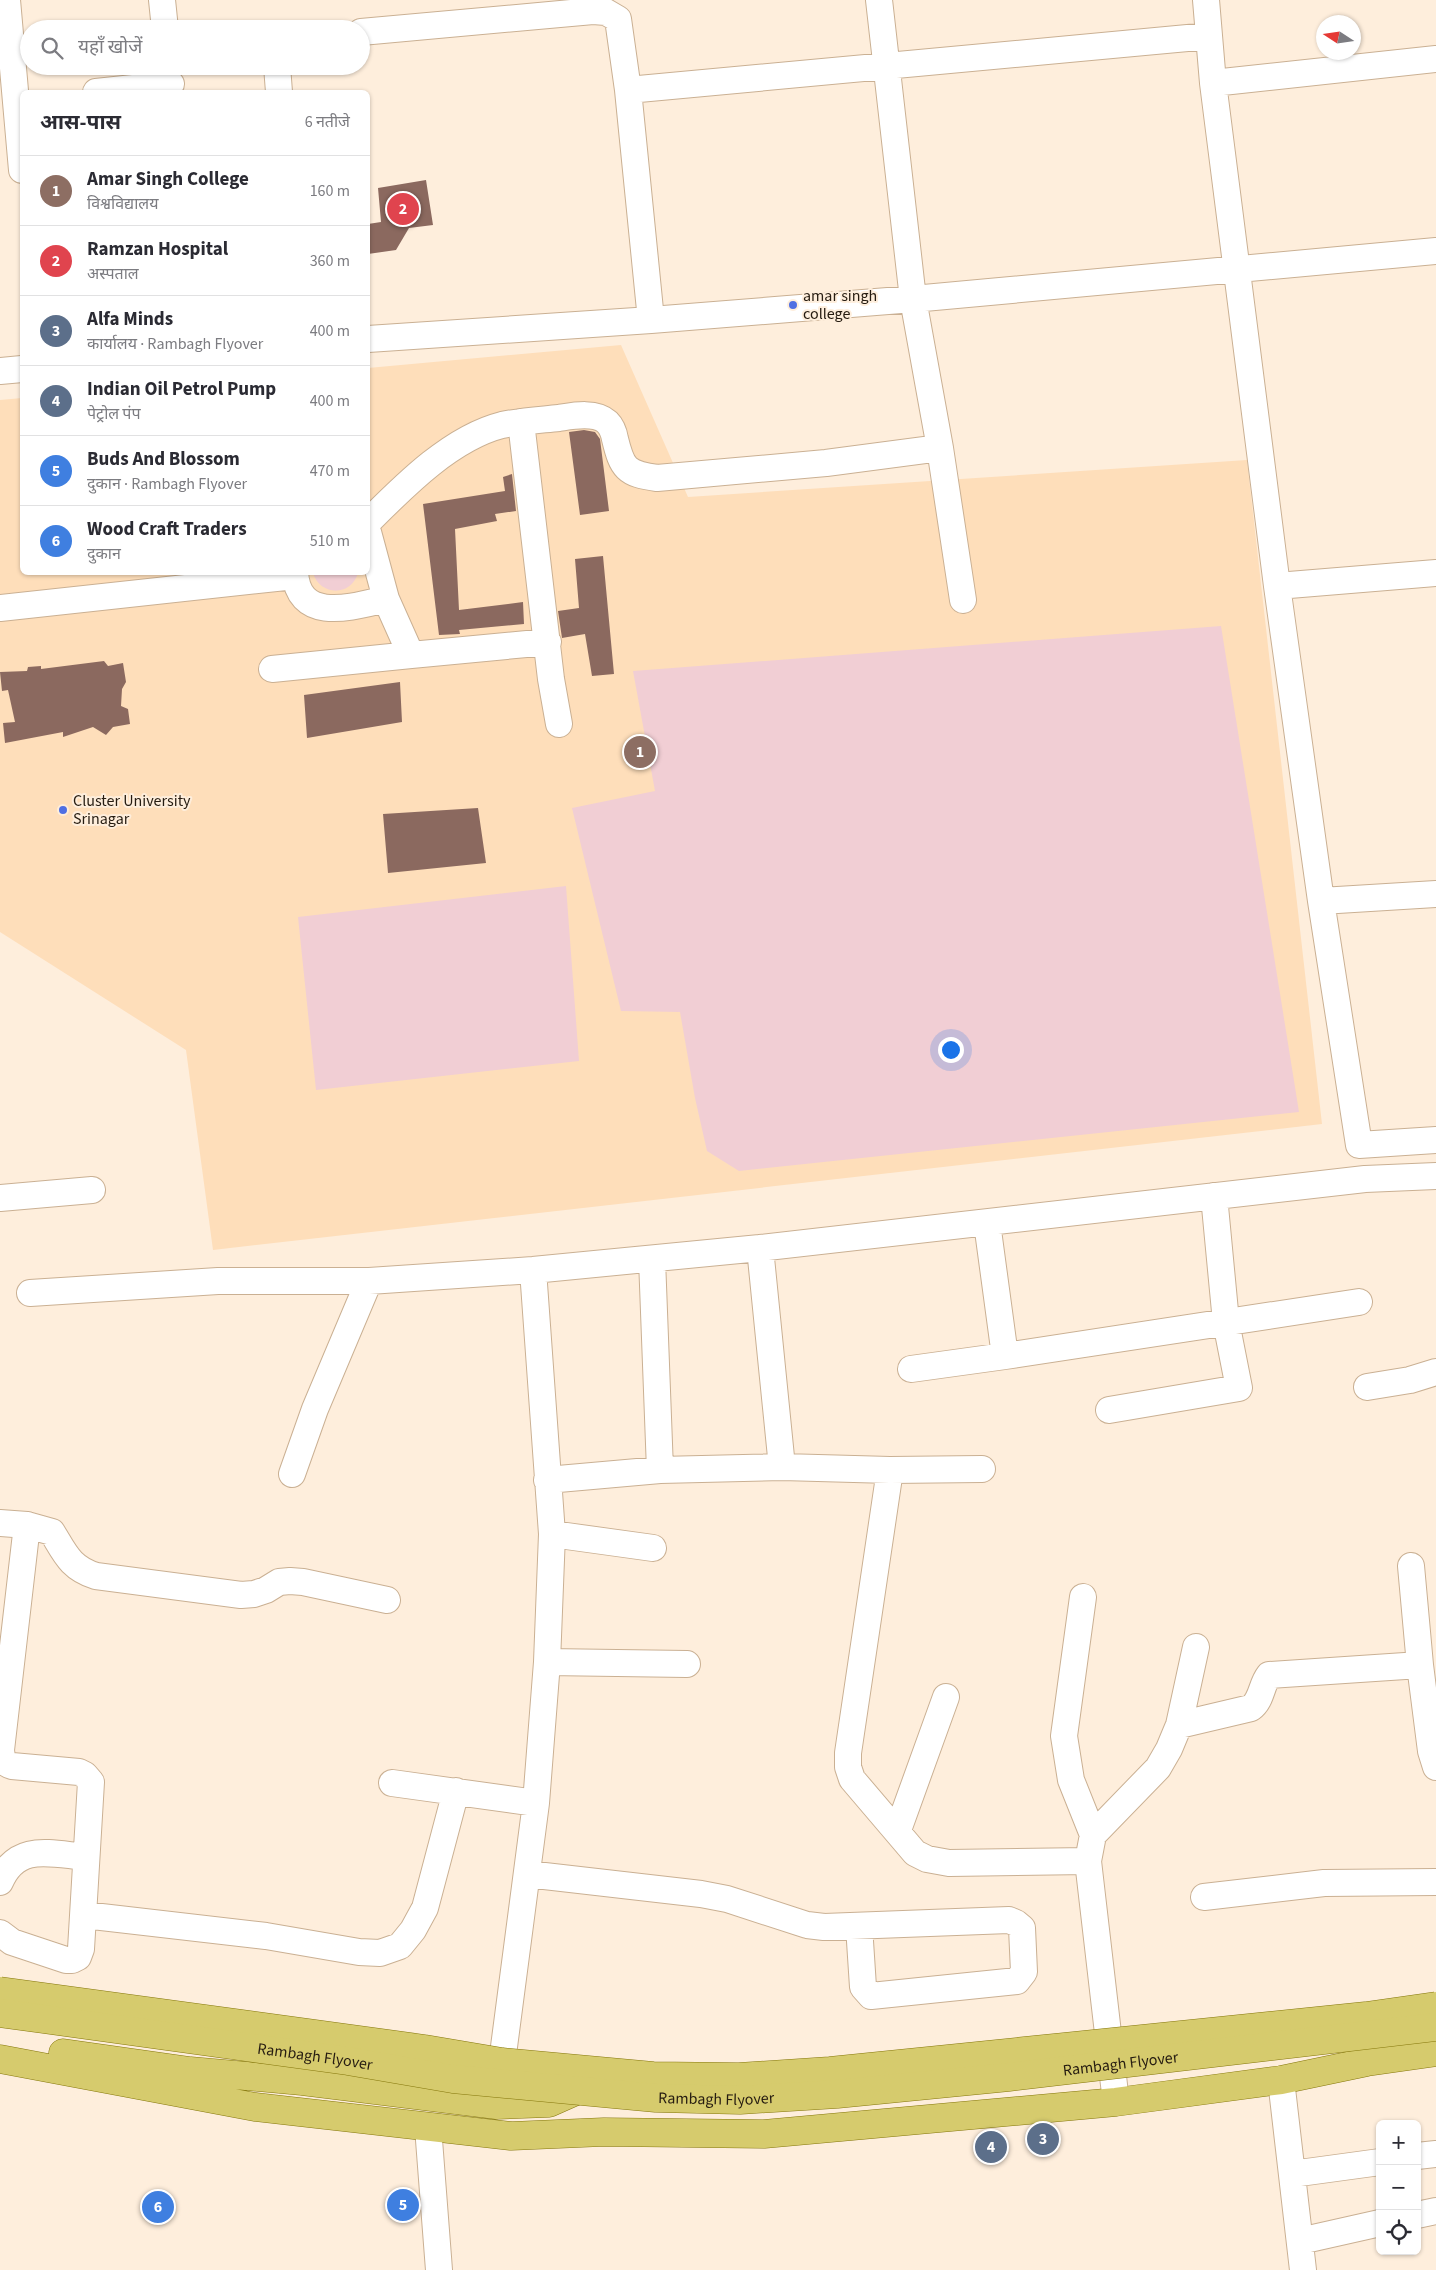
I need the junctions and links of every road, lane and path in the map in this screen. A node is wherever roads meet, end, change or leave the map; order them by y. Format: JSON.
{"nodes":[{"id":1,"x":6,"y":0,"type":"edge"},
{"id":2,"x":162,"y":0,"type":"edge"},
{"id":3,"x":879,"y":0,"type":"edge"},
{"id":4,"x":1206,"y":0,"type":"edge"},
{"id":5,"x":164,"y":20,"type":"edge"},
{"id":6,"x":370,"y":31,"type":"edge"},
{"id":7,"x":1209,"y":36,"type":"junction"},
{"id":8,"x":1436,"y":59,"type":"edge"},
{"id":9,"x":886,"y":66,"type":"junction"},
{"id":10,"x":278,"y":75,"type":"edge"},
{"id":11,"x":171,"y":81,"type":"edge"},
{"id":12,"x":1213,"y":83,"type":"junction"},
{"id":13,"x":110,"y":90,"type":"edge"},
{"id":14,"x":279,"y":90,"type":"edge"},
{"id":15,"x":628,"y":90,"type":"junction"},
{"id":16,"x":13,"y":102,"type":"edge"},
{"id":17,"x":20,"y":155,"type":"edge"},
{"id":18,"x":1436,"y":250,"type":"edge"},
{"id":19,"x":1238,"y":269,"type":"junction"},
{"id":20,"x":913,"y":299,"type":"junction"},
{"id":21,"x":652,"y":320,"type":"junction"},
{"id":22,"x":370,"y":339,"type":"edge"},
{"id":23,"x":20,"y":369,"type":"edge"},
{"id":24,"x":0,"y":371,"type":"edge"},
{"id":25,"x":521,"y":422,"type":"junction"},
{"id":26,"x":940,"y":448,"type":"junction"},
{"id":27,"x":370,"y":520,"type":"edge"},
{"id":28,"x":370,"y":539,"type":"edge"},
{"id":29,"x":1436,"y":573,"type":"edge"},
{"id":30,"x":286,"y":575,"type":"edge"},
{"id":31,"x":295,"y":575,"type":"edge"},
{"id":32,"x":1277,"y":586,"type":"junction"},
{"id":33,"x":386,"y":599,"type":"junction"},
{"id":34,"x":963,"y":600,"type":"dead end"},
{"id":35,"x":0,"y":608,"type":"edge"},
{"id":36,"x":548,"y":642,"type":"junction"},
{"id":37,"x":411,"y":655,"type":"junction"},
{"id":38,"x":272,"y":669,"type":"dead end"},
{"id":39,"x":559,"y":724,"type":"dead end"},
{"id":40,"x":1436,"y":894,"type":"edge"},
{"id":41,"x":1321,"y":901,"type":"junction"},
{"id":42,"x":1436,"y":1140,"type":"edge"},
{"id":43,"x":1436,"y":1176,"type":"edge"},
{"id":44,"x":92,"y":1190,"type":"dead end"},
{"id":45,"x":1214,"y":1196,"type":"junction"},
{"id":46,"x":0,"y":1198,"type":"edge"},
{"id":47,"x":987,"y":1222,"type":"junction"},
{"id":48,"x":760,"y":1248,"type":"junction"},
{"id":49,"x":652,"y":1259,"type":"junction"},
{"id":50,"x":532,"y":1270,"type":"junction"},
{"id":51,"x":369,"y":1281,"type":"junction"},
{"id":52,"x":30,"y":1293,"type":"dead end"},
{"id":53,"x":1359,"y":1302,"type":"dead end"},
{"id":54,"x":1226,"y":1322,"type":"junction"},
{"id":55,"x":1005,"y":1356,"type":"junction"},
{"id":56,"x":911,"y":1369,"type":"dead end"},
{"id":57,"x":1436,"y":1372,"type":"edge"},
{"id":58,"x":1367,"y":1387,"type":"dead end"},
{"id":59,"x":1109,"y":1410,"type":"dead end"},
{"id":60,"x":782,"y":1467,"type":"junction"},
{"id":61,"x":982,"y":1469,"type":"dead end"},
{"id":62,"x":660,"y":1470,"type":"junction"},
{"id":63,"x":890,"y":1470,"type":"junction"},
{"id":64,"x":292,"y":1474,"type":"dead end"},
{"id":65,"x":547,"y":1480,"type":"junction"},
{"id":66,"x":0,"y":1523,"type":"edge"},
{"id":67,"x":27,"y":1524,"type":"junction"},
{"id":68,"x":552,"y":1534,"type":"junction"},
{"id":69,"x":653,"y":1548,"type":"dead end"},
{"id":70,"x":1411,"y":1566,"type":"dead end"},
{"id":71,"x":1083,"y":1597,"type":"dead end"},
{"id":72,"x":387,"y":1600,"type":"dead end"},
{"id":73,"x":1196,"y":1647,"type":"dead end"},
{"id":74,"x":547,"y":1662,"type":"junction"},
{"id":75,"x":686,"y":1664,"type":"dead end"},
{"id":76,"x":1420,"y":1665,"type":"junction"},
{"id":77,"x":946,"y":1697,"type":"dead end"},
{"id":78,"x":1179,"y":1725,"type":"junction"},
{"id":79,"x":1436,"y":1767,"type":"edge"},
{"id":80,"x":392,"y":1783,"type":"dead end"},
{"id":81,"x":456,"y":1791,"type":"junction"},
{"id":82,"x":536,"y":1803,"type":"junction"},
{"id":83,"x":898,"y":1830,"type":"junction"},
{"id":84,"x":1093,"y":1835,"type":"junction"},
{"id":85,"x":86,"y":1856,"type":"junction"},
{"id":86,"x":1088,"y":1861,"type":"junction"},
{"id":87,"x":528,"y":1874,"type":"junction"},
{"id":88,"x":0,"y":1882,"type":"edge"},
{"id":89,"x":1436,"y":1882,"type":"edge"},
{"id":90,"x":1204,"y":1897,"type":"dead end"},
{"id":91,"x":84,"y":1915,"type":"junction"},
{"id":92,"x":859,"y":1926,"type":"junction"},
{"id":93,"x":0,"y":1933,"type":"edge"},
{"id":94,"x":3,"y":1997,"type":"edge"},
{"id":95,"x":1436,"y":2006,"type":"edge"},
{"id":96,"x":1436,"y":2017,"type":"edge"},
{"id":97,"x":1436,"y":2026,"type":"edge"},
{"id":98,"x":1436,"y":2052,"type":"edge"},
{"id":99,"x":1111,"y":2057,"type":"junction"},
{"id":100,"x":8,"y":2060,"type":"edge"},
{"id":101,"x":502,"y":2062,"type":"junction"},
{"id":102,"x":1281,"y":2080,"type":"junction"},
{"id":103,"x":576,"y":2091,"type":"junction"},
{"id":104,"x":1116,"y":2102,"type":"junction"},
{"id":105,"x":428,"y":2127,"type":"junction"},
{"id":106,"x":1436,"y":2154,"type":"edge"},
{"id":107,"x":1421,"y":2156,"type":"edge"},
{"id":108,"x":1376,"y":2163,"type":"edge"},
{"id":109,"x":1292,"y":2174,"type":"junction"},
{"id":110,"x":1436,"y":2211,"type":"edge"},
{"id":111,"x":1421,"y":2214,"type":"edge"},
{"id":112,"x":1376,"y":2224,"type":"edge"},
{"id":113,"x":1300,"y":2241,"type":"junction"},
{"id":114,"x":439,"y":2270,"type":"edge"},
{"id":115,"x":1303,"y":2270,"type":"edge"}],
"edges":[{"from":1,"to":16,"type":"street"},
{"from":2,"to":5,"type":"street"},
{"from":3,"to":9,"type":"street"},
{"from":4,"to":7,"type":"street"},
{"from":6,"to":15,"type":"street"},
{"from":7,"to":9,"type":"street"},
{"from":7,"to":12,"type":"street"},
{"from":8,"to":12,"type":"street"},
{"from":9,"to":15,"type":"street"},
{"from":9,"to":20,"type":"street"},
{"from":10,"to":14,"type":"street"},
{"from":11,"to":13,"type":"street"},
{"from":12,"to":19,"type":"street"},
{"from":15,"to":21,"type":"street"},
{"from":16,"to":17,"type":"street"},
{"from":18,"to":19,"type":"street"},
{"from":19,"to":20,"type":"street"},
{"from":19,"to":32,"type":"street"},
{"from":20,"to":21,"type":"street"},
{"from":20,"to":26,"type":"street"},
{"from":21,"to":22,"type":"street"},
{"from":23,"to":24,"type":"street"},
{"from":25,"to":26,"type":"street"},
{"from":25,"to":27,"type":"street"},
{"from":25,"to":36,"type":"street"},
{"from":26,"to":34,"type":"street"},
{"from":28,"to":33,"type":"street"},
{"from":29,"to":32,"type":"street"},
{"from":30,"to":35,"type":"street"},
{"from":31,"to":33,"type":"street"},
{"from":32,"to":41,"type":"street"},
{"from":33,"to":37,"type":"street"},
{"from":36,"to":37,"type":"street"},
{"from":36,"to":39,"type":"street"},
{"from":37,"to":38,"type":"street"},
{"from":40,"to":41,"type":"street"},
{"from":41,"to":42,"type":"street"},
{"from":43,"to":45,"type":"street"},
{"from":44,"to":46,"type":"street"},
{"from":45,"to":47,"type":"street"},
{"from":45,"to":54,"type":"street"},
{"from":47,"to":48,"type":"street"},
{"from":47,"to":55,"type":"street"},
{"from":48,"to":49,"type":"street"},
{"from":48,"to":60,"type":"street"},
{"from":49,"to":50,"type":"street"},
{"from":49,"to":62,"type":"street"},
{"from":50,"to":51,"type":"street"},
{"from":50,"to":65,"type":"street"},
{"from":51,"to":52,"type":"street"},
{"from":51,"to":64,"type":"street"},
{"from":53,"to":54,"type":"street"},
{"from":54,"to":55,"type":"street"},
{"from":54,"to":59,"type":"street"},
{"from":55,"to":56,"type":"street"},
{"from":57,"to":58,"type":"street"},
{"from":60,"to":62,"type":"street"},
{"from":60,"to":63,"type":"street"},
{"from":61,"to":63,"type":"street"},
{"from":62,"to":65,"type":"street"},
{"from":63,"to":83,"type":"street"},
{"from":65,"to":68,"type":"street"},
{"from":66,"to":67,"type":"street"},
{"from":67,"to":72,"type":"street"},
{"from":67,"to":85,"type":"street"},
{"from":68,"to":69,"type":"street"},
{"from":68,"to":74,"type":"street"},
{"from":70,"to":76,"type":"street"},
{"from":71,"to":84,"type":"street"},
{"from":73,"to":78,"type":"street"},
{"from":74,"to":75,"type":"street"},
{"from":74,"to":82,"type":"street"},
{"from":76,"to":78,"type":"street"},
{"from":76,"to":79,"type":"street"},
{"from":77,"to":83,"type":"street"},
{"from":78,"to":84,"type":"street"},
{"from":80,"to":81,"type":"street"},
{"from":81,"to":82,"type":"street"},
{"from":81,"to":91,"type":"street"},
{"from":82,"to":87,"type":"street"},
{"from":83,"to":86,"type":"street"},
{"from":84,"to":86,"type":"street"},
{"from":85,"to":88,"type":"street"},
{"from":85,"to":91,"type":"street"},
{"from":86,"to":99,"type":"street"},
{"from":87,"to":92,"type":"street"},
{"from":87,"to":101,"type":"street"},
{"from":89,"to":90,"type":"street"},
{"from":91,"to":93,"type":"street"},
{"from":92,"to":92,"type":"street"},
{"from":94,"to":99,"type":"main road"},
{"from":94,"to":101,"type":"main road","name":"Rambagh Flyover","bridge":true},
{"from":94,"to":103,"type":"main road","name":"Rambagh Flyover","bridge":true},
{"from":95,"to":101,"type":"main road","name":"Rambagh Flyover","bridge":true},
{"from":96,"to":99,"type":"main road"},
{"from":97,"to":103,"type":"main road","name":"Rambagh Flyover","bridge":true},
{"from":98,"to":102,"type":"main road"},
{"from":99,"to":104,"type":"street"},
{"from":100,"to":103,"type":"main road"},
{"from":100,"to":105,"type":"main road"},
{"from":102,"to":104,"type":"main road"},
{"from":102,"to":109,"type":"street"},
{"from":104,"to":105,"type":"main road"},
{"from":105,"to":114,"type":"street"},
{"from":106,"to":107,"type":"street"},
{"from":108,"to":109,"type":"street"},
{"from":109,"to":113,"type":"street"},
{"from":110,"to":111,"type":"street"},
{"from":112,"to":113,"type":"street"},
{"from":113,"to":115,"type":"street"}]}
